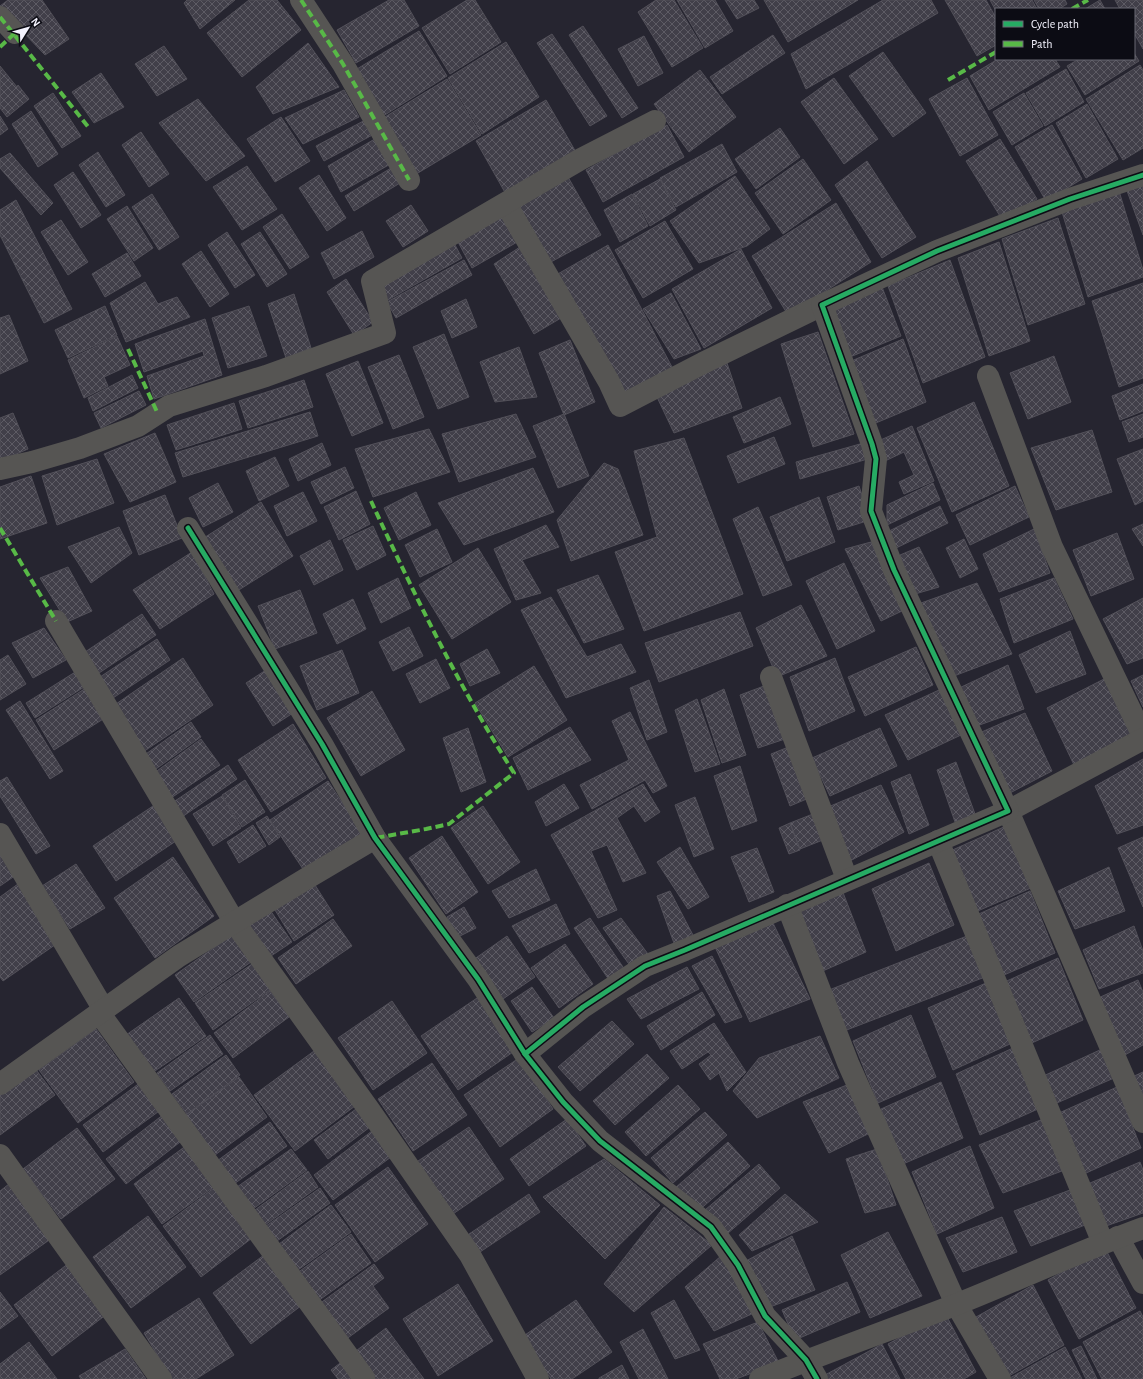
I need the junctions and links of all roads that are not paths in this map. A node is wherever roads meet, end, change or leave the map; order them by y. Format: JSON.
{"nodes":[{"id":1,"x":301,"y":0,"type":"edge"},
{"id":2,"x":0,"y":17,"type":"edge"},
{"id":3,"x":15,"y":34,"type":"dead end"},
{"id":4,"x":654,"y":121,"type":"dead end"},
{"id":5,"x":1143,"y":174,"type":"edge"},
{"id":6,"x":409,"y":180,"type":"dead end"},
{"id":7,"x":506,"y":204,"type":"junction"},
{"id":8,"x":822,"y":305,"type":"junction"},
{"id":9,"x":988,"y":376,"type":"dead end"},
{"id":10,"x":0,"y":469,"type":"edge"},
{"id":11,"x":188,"y":528,"type":"dead end"},
{"id":12,"x":56,"y":621,"type":"dead end"},
{"id":13,"x":771,"y":677,"type":"dead end"},
{"id":14,"x":1143,"y":736,"type":"edge"},
{"id":15,"x":1143,"y":739,"type":"edge"},
{"id":16,"x":1008,"y":811,"type":"junction"},
{"id":17,"x":0,"y":834,"type":"edge"},
{"id":18,"x":375,"y":838,"type":"junction"},
{"id":19,"x":938,"y":841,"type":"junction"},
{"id":20,"x":847,"y":879,"type":"junction"},
{"id":21,"x":787,"y":906,"type":"junction"},
{"id":22,"x":235,"y":923,"type":"junction"},
{"id":23,"x":102,"y":1012,"type":"junction"},
{"id":24,"x":525,"y":1054,"type":"junction"},
{"id":25,"x":0,"y":1084,"type":"edge"},
{"id":26,"x":1143,"y":1122,"type":"edge"},
{"id":27,"x":0,"y":1155,"type":"edge"},
{"id":28,"x":1143,"y":1228,"type":"edge"},
{"id":29,"x":1110,"y":1240,"type":"junction"},
{"id":30,"x":1143,"y":1283,"type":"edge"},
{"id":31,"x":956,"y":1304,"type":"junction"},
{"id":32,"x":806,"y":1360,"type":"junction"},
{"id":33,"x":364,"y":1378,"type":"edge"},
{"id":34,"x":162,"y":1379,"type":"edge"},
{"id":35,"x":538,"y":1379,"type":"edge"},
{"id":36,"x":760,"y":1379,"type":"edge"},
{"id":37,"x":817,"y":1379,"type":"edge"},
{"id":38,"x":1000,"y":1379,"type":"edge"}],
"edges":[{"from":1,"to":6,"type":"street"},
{"from":2,"to":3,"type":"street"},
{"from":4,"to":7,"type":"street"},
{"from":5,"to":8,"type":"street"},
{"from":7,"to":8,"type":"street"},
{"from":7,"to":10,"type":"street"},
{"from":8,"to":16,"type":"street"},
{"from":9,"to":14,"type":"street"},
{"from":11,"to":18,"type":"street"},
{"from":12,"to":22,"type":"street"},
{"from":13,"to":20,"type":"street"},
{"from":15,"to":16,"type":"street"},
{"from":16,"to":19,"type":"street"},
{"from":16,"to":26,"type":"street"},
{"from":17,"to":23,"type":"street"},
{"from":18,"to":22,"type":"street"},
{"from":18,"to":24,"type":"street"},
{"from":19,"to":20,"type":"street"},
{"from":19,"to":29,"type":"street"},
{"from":20,"to":21,"type":"street"},
{"from":21,"to":24,"type":"street"},
{"from":21,"to":31,"type":"street"},
{"from":22,"to":23,"type":"street"},
{"from":22,"to":35,"type":"street"},
{"from":23,"to":25,"type":"street"},
{"from":23,"to":33,"type":"street"},
{"from":24,"to":32,"type":"street"},
{"from":27,"to":34,"type":"street"},
{"from":28,"to":29,"type":"street"},
{"from":29,"to":30,"type":"street"},
{"from":29,"to":31,"type":"street"},
{"from":31,"to":32,"type":"street"},
{"from":31,"to":38,"type":"street"},
{"from":32,"to":36,"type":"street"},
{"from":32,"to":37,"type":"street"}]}
